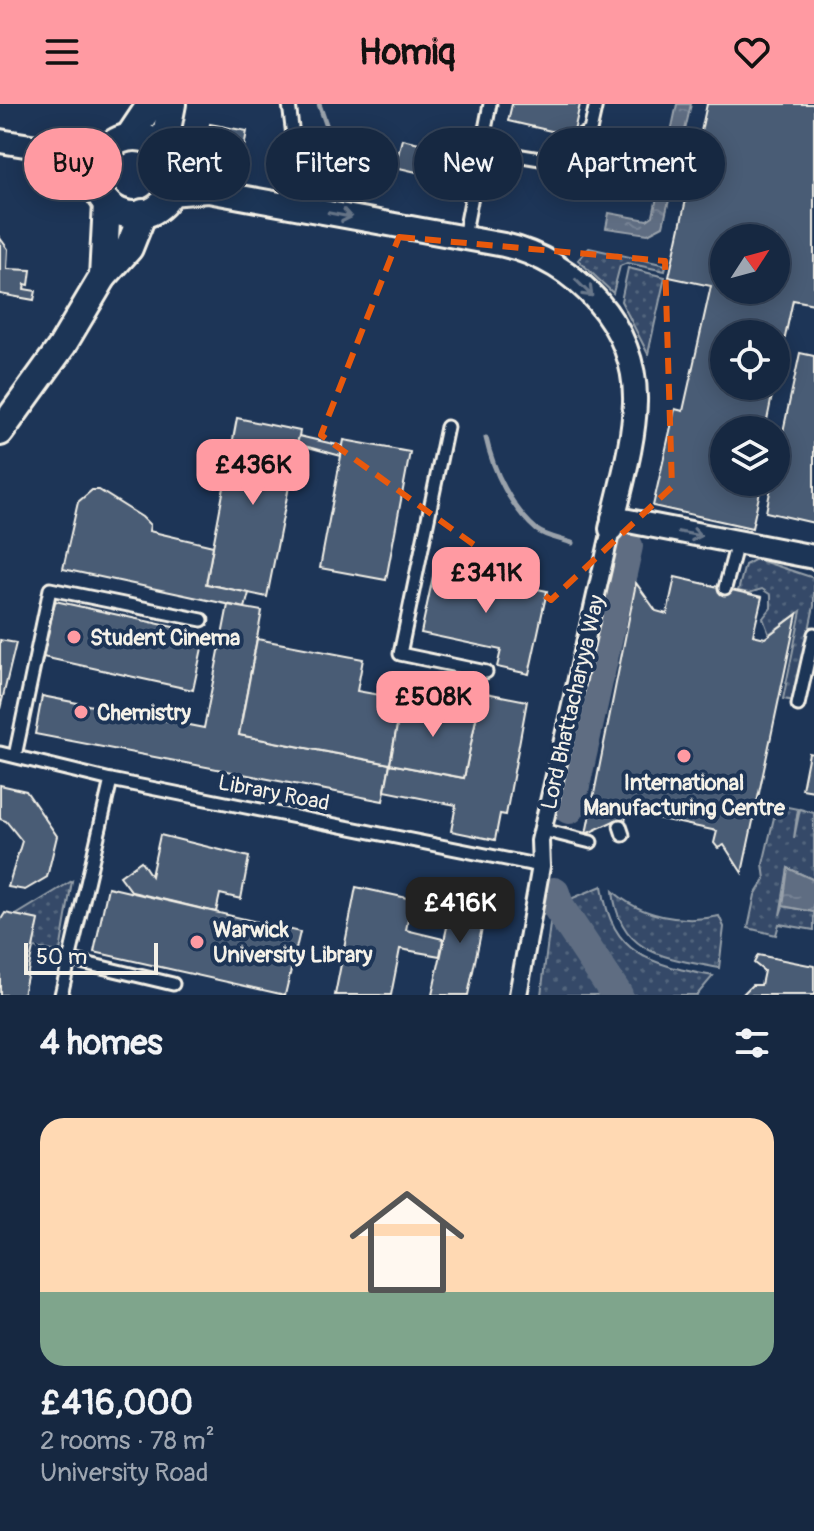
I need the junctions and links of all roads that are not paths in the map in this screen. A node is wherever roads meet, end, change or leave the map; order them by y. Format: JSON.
{"nodes":[{"id":1,"x":151,"y":104,"type":"edge"},
{"id":2,"x":172,"y":104,"type":"edge"},
{"id":3,"x":289,"y":104,"type":"edge"},
{"id":4,"x":490,"y":104,"type":"edge"},
{"id":5,"x":596,"y":104,"type":"edge"},
{"id":6,"x":171,"y":128,"type":"edge"},
{"id":7,"x":485,"y":128,"type":"edge"},
{"id":8,"x":122,"y":138,"type":"edge"},
{"id":9,"x":0,"y":141,"type":"edge"},
{"id":10,"x":24,"y":147,"type":"edge"},
{"id":11,"x":522,"y":156,"type":"edge"},
{"id":12,"x":250,"y":199,"type":"edge"},
{"id":13,"x":102,"y":200,"type":"edge"},
{"id":14,"x":110,"y":200,"type":"edge"},
{"id":15,"x":161,"y":200,"type":"edge"},
{"id":16,"x":471,"y":200,"type":"edge"},
{"id":17,"x":284,"y":205,"type":"junction"},
{"id":18,"x":143,"y":213,"type":"junction"},
{"id":19,"x":464,"y":237,"type":"junction"},
{"id":20,"x":103,"y":277,"type":"junction"},
{"id":21,"x":447,"y":427,"type":"dead end"},
{"id":22,"x":0,"y":432,"type":"edge"},
{"id":23,"x":611,"y":528,"type":"junction"},
{"id":24,"x":737,"y":543,"type":"junction"},
{"id":25,"x":814,"y":557,"type":"edge"},
{"id":26,"x":725,"y":588,"type":"dead end"},
{"id":27,"x":202,"y":620,"type":"dead end"},
{"id":28,"x":814,"y":634,"type":"edge"},
{"id":29,"x":486,"y":672,"type":"dead end"},
{"id":30,"x":798,"y":705,"type":"dead end"},
{"id":31,"x":0,"y":753,"type":"edge"},
{"id":32,"x":15,"y":756,"type":"junction"},
{"id":33,"x":111,"y":780,"type":"junction"},
{"id":34,"x":543,"y":830,"type":"junction"},
{"id":35,"x":591,"y":842,"type":"dead end"},
{"id":36,"x":541,"y":866,"type":"junction"},
{"id":37,"x":68,"y":959,"type":"junction"},
{"id":38,"x":173,"y":984,"type":"dead end"},
{"id":39,"x":61,"y":995,"type":"edge"},
{"id":40,"x":518,"y":995,"type":"edge"}],
"edges":[{"from":1,"to":8,"type":"street"},
{"from":2,"to":6,"type":"street"},
{"from":3,"to":17,"type":"lane"},
{"from":4,"to":7,"type":"lane"},
{"from":5,"to":11,"type":"lane"},
{"from":9,"to":10,"type":"street"},
{"from":12,"to":17,"type":"street","name":"Lord Bhattacharyya Way"},
{"from":13,"to":20,"type":"street"},
{"from":14,"to":18,"type":"street"},
{"from":15,"to":18,"type":"street"},
{"from":16,"to":19,"type":"lane"},
{"from":17,"to":19,"type":"street","name":"Lord Bhattacharyya Way","one_way":true},
{"from":18,"to":20,"type":"street"},
{"from":19,"to":23,"type":"street","name":"Lord Bhattacharyya Way","one_way":true},
{"from":20,"to":22,"type":"street"},
{"from":21,"to":29,"type":"lane"},
{"from":23,"to":24,"type":"street","one_way":true},
{"from":23,"to":34,"type":"street","name":"Lord Bhattacharyya Way"},
{"from":24,"to":25,"type":"street"},
{"from":24,"to":26,"type":"lane"},
{"from":27,"to":32,"type":"lane"},
{"from":28,"to":30,"type":"lane"},
{"from":31,"to":32,"type":"lane","name":"Library Road"},
{"from":32,"to":33,"type":"lane","name":"Library Road"},
{"from":33,"to":36,"type":"lane","name":"Library Road"},
{"from":33,"to":37,"type":"lane"},
{"from":34,"to":35,"type":"lane"},
{"from":34,"to":36,"type":"street","name":"Lord Bhattacharyya Way"},
{"from":36,"to":40,"type":"street","name":"Lord Bhattacharyya Way"},
{"from":37,"to":38,"type":"lane"},
{"from":37,"to":39,"type":"lane"}]}
